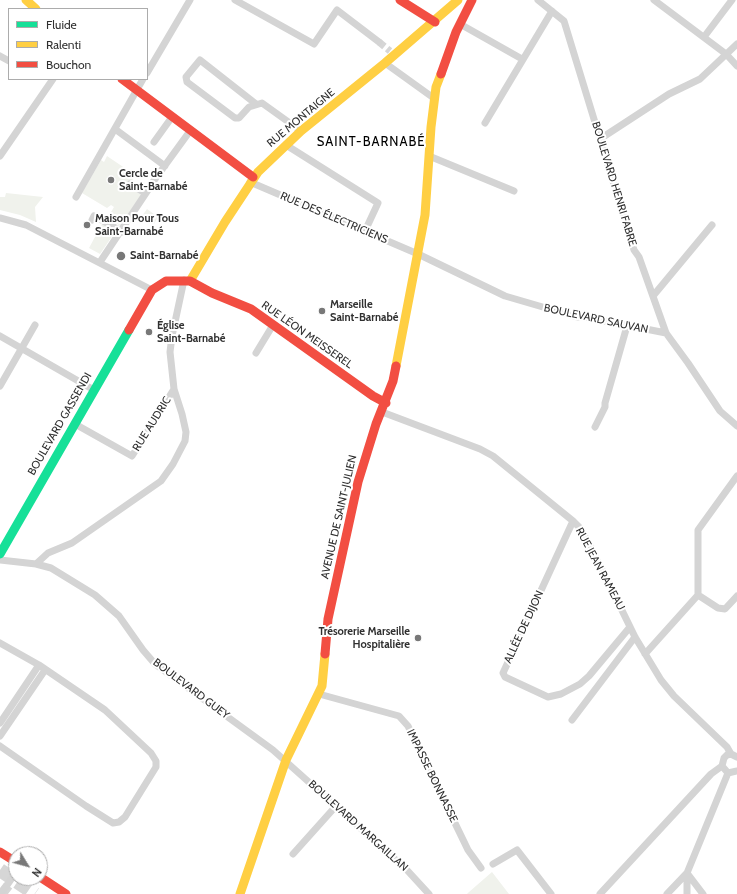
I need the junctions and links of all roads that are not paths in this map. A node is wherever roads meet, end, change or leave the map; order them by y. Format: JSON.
{"nodes":[{"id":1,"x":27,"y":0,"type":"edge"},
{"id":2,"x":190,"y":0,"type":"edge"},
{"id":3,"x":235,"y":0,"type":"edge"},
{"id":4,"x":400,"y":0,"type":"edge"},
{"id":5,"x":458,"y":0,"type":"edge"},
{"id":6,"x":472,"y":0,"type":"edge"},
{"id":7,"x":538,"y":0,"type":"edge"},
{"id":8,"x":654,"y":0,"type":"edge"},
{"id":9,"x":732,"y":0,"type":"edge"},
{"id":10,"x":35,"y":8,"type":"edge"},
{"id":11,"x":552,"y":11,"type":"junction"},
{"id":12,"x":435,"y":22,"type":"junction"},
{"id":13,"x":460,"y":24,"type":"junction"},
{"id":14,"x":704,"y":38,"type":"junction"},
{"id":15,"x":379,"y":42,"type":"tunnel mouth"},
{"id":16,"x":737,"y":44,"type":"edge"},
{"id":17,"x":726,"y":54,"type":"junction"},
{"id":18,"x":522,"y":59,"type":"junction"},
{"id":19,"x":385,"y":63,"type":"junction"},
{"id":20,"x":737,"y":66,"type":"edge"},
{"id":21,"x":148,"y":71,"type":"edge"},
{"id":22,"x":52,"y":80,"type":"edge"},
{"id":23,"x":123,"y":80,"type":"edge"},
{"id":24,"x":142,"y":80,"type":"edge"},
{"id":25,"x":137,"y":91,"type":"junction"},
{"id":26,"x":435,"y":99,"type":"junction"},
{"id":27,"x":256,"y":104,"type":"junction"},
{"id":28,"x":172,"y":117,"type":"junction"},
{"id":29,"x":485,"y":123,"type":"dead end"},
{"id":30,"x":115,"y":129,"type":"junction"},
{"id":31,"x":190,"y":130,"type":"junction"},
{"id":32,"x":301,"y":131,"type":"junction"},
{"id":33,"x":600,"y":139,"type":"junction"},
{"id":34,"x":154,"y":142,"type":"dead end"},
{"id":35,"x":286,"y":145,"type":"junction"},
{"id":36,"x":0,"y":156,"type":"edge"},
{"id":37,"x":429,"y":156,"type":"junction"},
{"id":38,"x":165,"y":166,"type":"junction"},
{"id":39,"x":252,"y":180,"type":"junction"},
{"id":40,"x":130,"y":184,"type":"dead end"},
{"id":41,"x":148,"y":190,"type":"junction"},
{"id":42,"x":514,"y":191,"type":"dead end"},
{"id":43,"x":76,"y":197,"type":"dead end"},
{"id":44,"x":0,"y":218,"type":"edge"},
{"id":45,"x":92,"y":220,"type":"dead end"},
{"id":46,"x":712,"y":225,"type":"dead end"},
{"id":47,"x":366,"y":231,"type":"junction"},
{"id":48,"x":122,"y":232,"type":"junction"},
{"id":49,"x":418,"y":254,"type":"junction"},
{"id":50,"x":100,"y":262,"type":"junction"},
{"id":51,"x":187,"y":281,"type":"junction"},
{"id":52,"x":152,"y":290,"type":"junction"},
{"id":53,"x":653,"y":296,"type":"junction"},
{"id":54,"x":35,"y":325,"type":"dead end"},
{"id":55,"x":273,"y":325,"type":"junction"},
{"id":56,"x":627,"y":326,"type":"junction"},
{"id":57,"x":666,"y":333,"type":"junction"},
{"id":58,"x":0,"y":336,"type":"edge"},
{"id":59,"x":21,"y":348,"type":"junction"},
{"id":60,"x":256,"y":354,"type":"dead end"},
{"id":61,"x":0,"y":386,"type":"edge"},
{"id":62,"x":174,"y":389,"type":"junction"},
{"id":63,"x":94,"y":390,"type":"junction"},
{"id":64,"x":386,"y":403,"type":"junction"},
{"id":65,"x":382,"y":412,"type":"junction"},
{"id":66,"x":74,"y":424,"type":"junction"},
{"id":67,"x":737,"y":426,"type":"edge"},
{"id":68,"x":595,"y":427,"type":"dead end"},
{"id":69,"x":737,"y":476,"type":"edge"},
{"id":70,"x":573,"y":521,"type":"junction"},
{"id":71,"x":0,"y":554,"type":"edge"},
{"id":72,"x":0,"y":560,"type":"edge"},
{"id":73,"x":36,"y":564,"type":"junction"},
{"id":74,"x":698,"y":595,"type":"junction"},
{"id":75,"x":737,"y":596,"type":"edge"},
{"id":76,"x":630,"y":627,"type":"junction"},
{"id":77,"x":636,"y":637,"type":"junction"},
{"id":78,"x":0,"y":643,"type":"edge"},
{"id":79,"x":645,"y":654,"type":"junction"},
{"id":80,"x":42,"y":668,"type":"junction"},
{"id":81,"x":319,"y":694,"type":"junction"},
{"id":82,"x":572,"y":720,"type":"dead end"},
{"id":83,"x":0,"y":723,"type":"edge"},
{"id":84,"x":0,"y":736,"type":"edge"},
{"id":85,"x":0,"y":746,"type":"edge"},
{"id":86,"x":734,"y":756,"type":"edge"},
{"id":87,"x":286,"y":760,"type":"junction"},
{"id":88,"x":722,"y":766,"type":"junction"},
{"id":89,"x":737,"y":771,"type":"edge"},
{"id":90,"x":728,"y":773,"type":"junction"},
{"id":91,"x":336,"y":806,"type":"junction"},
{"id":92,"x":293,"y":854,"type":"dead end"},
{"id":93,"x":493,"y":864,"type":"dead end"},
{"id":94,"x":481,"y":868,"type":"dead end"},
{"id":95,"x":687,"y":874,"type":"junction"},
{"id":96,"x":48,"y":882,"type":"edge"},
{"id":97,"x":8,"y":884,"type":"edge"},
{"id":98,"x":1,"y":894,"type":"edge"},
{"id":99,"x":66,"y":894,"type":"edge"},
{"id":100,"x":240,"y":894,"type":"edge"},
{"id":101,"x":428,"y":894,"type":"edge"},
{"id":102,"x":551,"y":894,"type":"edge"},
{"id":103,"x":600,"y":894,"type":"edge"},
{"id":104,"x":668,"y":894,"type":"edge"},
{"id":105,"x":687,"y":894,"type":"edge"},
{"id":106,"x":703,"y":894,"type":"edge"}],
"edges":[{"from":1,"to":10,"type":"street"},
{"from":2,"to":21,"type":"street"},
{"from":3,"to":15,"type":"street"},
{"from":4,"to":12,"type":"street"},
{"from":5,"to":12,"type":"street","name":"RUE MONTAIGNE"},
{"from":6,"to":13,"type":"street","name":"AVENUE DE SAINT-JULIEN"},
{"from":7,"to":11,"type":"street","name":"BOULEVARD HENRI FABRE"},
{"from":8,"to":14,"type":"street"},
{"from":9,"to":14,"type":"street"},
{"from":11,"to":18,"type":"street"},
{"from":11,"to":33,"type":"street","name":"BOULEVARD HENRI FABRE"},
{"from":12,"to":19,"type":"street","name":"RUE MONTAIGNE"},
{"from":13,"to":18,"type":"street"},
{"from":13,"to":26,"type":"street","name":"AVENUE DE SAINT-JULIEN"},
{"from":14,"to":17,"type":"street"},
{"from":16,"to":17,"type":"street"},
{"from":17,"to":20,"type":"street"},
{"from":17,"to":33,"type":"street"},
{"from":18,"to":29,"type":"street"},
{"from":19,"to":26,"type":"street"},
{"from":19,"to":32,"type":"street","name":"RUE MONTAIGNE"},
{"from":22,"to":36,"type":"street"},
{"from":23,"to":25,"type":"street"},
{"from":24,"to":25,"type":"street"},
{"from":25,"to":28,"type":"street"},
{"from":25,"to":30,"type":"street"},
{"from":26,"to":37,"type":"street","name":"AVENUE DE SAINT-JULIEN"},
{"from":27,"to":27,"type":"street"},
{"from":27,"to":32,"type":"street"},
{"from":28,"to":31,"type":"street"},
{"from":28,"to":34,"type":"street"},
{"from":30,"to":38,"type":"street"},
{"from":30,"to":43,"type":"street"},
{"from":31,"to":38,"type":"street"},
{"from":31,"to":39,"type":"street"},
{"from":32,"to":35,"type":"street","name":"RUE MONTAIGNE"},
{"from":33,"to":53,"type":"street","name":"BOULEVARD HENRI FABRE"},
{"from":35,"to":39,"type":"street","name":"RUE MONTAIGNE"},
{"from":35,"to":47,"type":"street"},
{"from":37,"to":42,"type":"street"},
{"from":37,"to":49,"type":"street","name":"AVENUE DE SAINT-JULIEN"},
{"from":38,"to":41,"type":"street"},
{"from":39,"to":47,"type":"street","name":"RUE DES ÉLECTRICIENS"},
{"from":39,"to":51,"type":"street","name":"RUE MONTAIGNE"},
{"from":40,"to":41,"type":"street"},
{"from":41,"to":48,"type":"street"},
{"from":44,"to":50,"type":"street"},
{"from":45,"to":48,"type":"street"},
{"from":46,"to":53,"type":"street"},
{"from":47,"to":49,"type":"street","name":"RUE DES ÉLECTRICIENS"},
{"from":48,"to":50,"type":"street"},
{"from":49,"to":56,"type":"street","name":"BOULEVARD SAUVAN"},
{"from":49,"to":64,"type":"street","name":"AVENUE DE SAINT-JULIEN"},
{"from":50,"to":52,"type":"street"},
{"from":51,"to":52,"type":"street"},
{"from":51,"to":55,"type":"street","name":"RUE LÉON MEISSEREL"},
{"from":51,"to":62,"type":"street","name":"RUE AUDRIC"},
{"from":52,"to":63,"type":"street","name":"BOULEVARD GASSENDI"},
{"from":53,"to":57,"type":"street","name":"BOULEVARD HENRI FABRE"},
{"from":54,"to":59,"type":"street"},
{"from":55,"to":60,"type":"street"},
{"from":55,"to":64,"type":"street","name":"RUE LÉON MEISSEREL"},
{"from":56,"to":57,"type":"street","name":"BOULEVARD SAUVAN"},
{"from":56,"to":68,"type":"street"},
{"from":57,"to":67,"type":"street","name":"BOULEVARD HENRI FABRE"},
{"from":58,"to":59,"type":"street"},
{"from":59,"to":61,"type":"street"},
{"from":59,"to":63,"type":"street"},
{"from":62,"to":66,"type":"street","name":"RUE AUDRIC"},
{"from":62,"to":73,"type":"street"},
{"from":63,"to":66,"type":"street","name":"BOULEVARD GASSENDI"},
{"from":64,"to":65,"type":"street","name":"AVENUE DE SAINT-JULIEN"},
{"from":65,"to":70,"type":"street","name":"RUE JEAN RAMEAU"},
{"from":65,"to":81,"type":"street","name":"AVENUE DE SAINT-JULIEN"},
{"from":66,"to":71,"type":"street","name":"BOULEVARD GASSENDI"},
{"from":69,"to":74,"type":"street"},
{"from":70,"to":76,"type":"street","name":"RUE JEAN RAMEAU"},
{"from":70,"to":76,"type":"street","name":"ALLÉE DE DIJON"},
{"from":72,"to":73,"type":"street","name":"BOULEVARD GUEY"},
{"from":73,"to":87,"type":"street","name":"BOULEVARD GUEY"},
{"from":74,"to":75,"type":"street"},
{"from":74,"to":79,"type":"street"},
{"from":76,"to":77,"type":"street","name":"RUE JEAN RAMEAU"},
{"from":77,"to":79,"type":"street","name":"RUE JEAN RAMEAU"},
{"from":77,"to":82,"type":"street"},
{"from":78,"to":80,"type":"street"},
{"from":79,"to":86,"type":"street","name":"RUE JEAN RAMEAU"},
{"from":80,"to":83,"type":"street"},
{"from":80,"to":84,"type":"street"},
{"from":80,"to":85,"type":"street"},
{"from":81,"to":87,"type":"street","name":"AVENUE DE SAINT-JULIEN"},
{"from":81,"to":94,"type":"street","name":"IMPASSE BONNASSE"},
{"from":86,"to":88,"type":"street"},
{"from":87,"to":91,"type":"street","name":"BOULEVARD MARGAILLAN"},
{"from":87,"to":100,"type":"street","name":"AVENUE DE SAINT-JULIEN"},
{"from":88,"to":90,"type":"street"},
{"from":88,"to":103,"type":"street"},
{"from":89,"to":90,"type":"street"},
{"from":90,"to":95,"type":"street"},
{"from":91,"to":92,"type":"street"},
{"from":91,"to":101,"type":"street","name":"BOULEVARD MARGAILLAN"},
{"from":93,"to":102,"type":"street"},
{"from":95,"to":104,"type":"street"},
{"from":95,"to":105,"type":"street"},
{"from":95,"to":106,"type":"street"},
{"from":96,"to":99,"type":"street"},
{"from":97,"to":98,"type":"street"}]}
